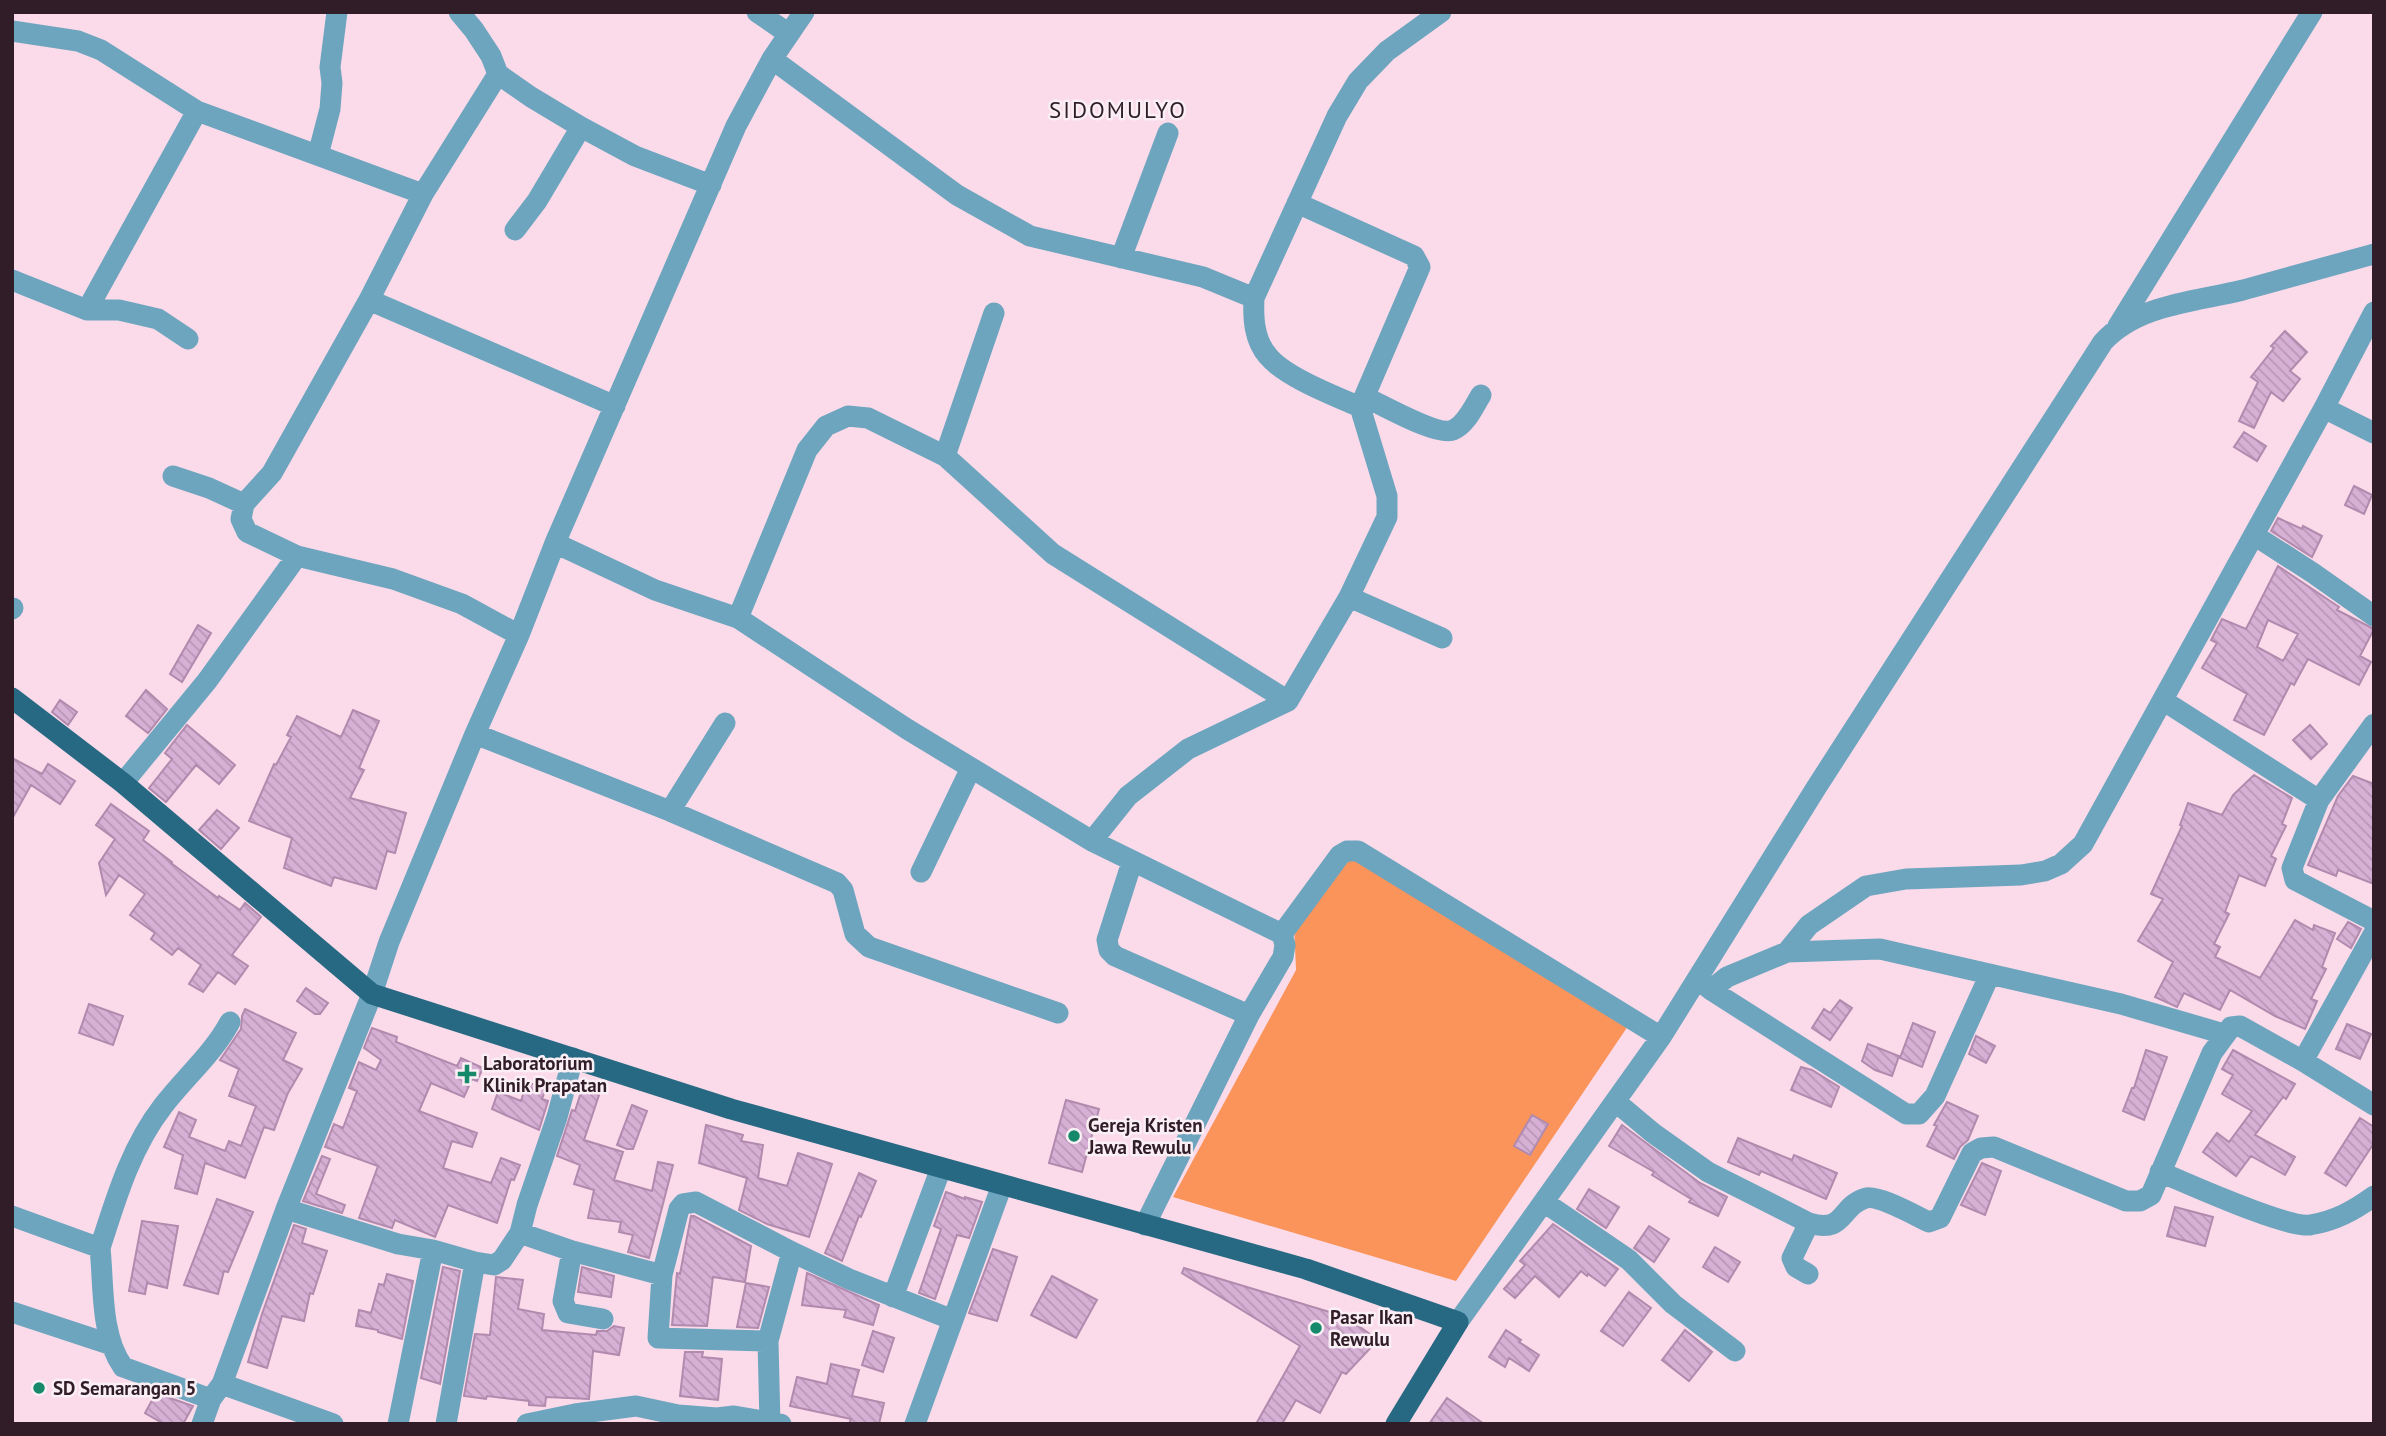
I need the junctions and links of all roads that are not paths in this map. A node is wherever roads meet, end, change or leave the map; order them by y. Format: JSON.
{"nodes":[{"id":1,"x":337,"y":12,"type":"edge"},
{"id":2,"x":459,"y":12,"type":"edge"},
{"id":3,"x":757,"y":12,"type":"edge"},
{"id":4,"x":804,"y":12,"type":"edge"},
{"id":5,"x":1441,"y":12,"type":"edge"},
{"id":6,"x":2312,"y":12,"type":"edge"},
{"id":7,"x":12,"y":31,"type":"edge"},
{"id":8,"x":789,"y":34,"type":"junction"},
{"id":9,"x":772,"y":59,"type":"junction"},
{"id":10,"x":498,"y":74,"type":"junction"},
{"id":11,"x":197,"y":111,"type":"junction"},
{"id":12,"x":581,"y":127,"type":"junction"},
{"id":13,"x":1168,"y":133,"type":"dead end"},
{"id":14,"x":318,"y":156,"type":"junction"},
{"id":15,"x":711,"y":185,"type":"junction"},
{"id":16,"x":423,"y":194,"type":"junction"},
{"id":17,"x":1297,"y":203,"type":"junction"},
{"id":18,"x":515,"y":230,"type":"dead end"},
{"id":19,"x":2374,"y":254,"type":"edge"},
{"id":20,"x":1121,"y":258,"type":"junction"},
{"id":21,"x":12,"y":281,"type":"edge"},
{"id":22,"x":1254,"y":298,"type":"junction"},
{"id":23,"x":369,"y":300,"type":"junction"},
{"id":24,"x":87,"y":310,"type":"junction"},
{"id":25,"x":2374,"y":312,"type":"edge"},
{"id":26,"x":994,"y":313,"type":"dead end"},
{"id":27,"x":2118,"y":326,"type":"junction"},
{"id":28,"x":188,"y":339,"type":"dead end"},
{"id":29,"x":1481,"y":395,"type":"dead end"},
{"id":30,"x":1362,"y":402,"type":"junction"},
{"id":31,"x":615,"y":406,"type":"junction"},
{"id":32,"x":2324,"y":408,"type":"junction"},
{"id":33,"x":2374,"y":433,"type":"edge"},
{"id":34,"x":945,"y":456,"type":"junction"},
{"id":35,"x":173,"y":476,"type":"dead end"},
{"id":36,"x":244,"y":504,"type":"junction"},
{"id":37,"x":2255,"y":536,"type":"junction"},
{"id":38,"x":555,"y":543,"type":"junction"},
{"id":39,"x":297,"y":556,"type":"junction"},
{"id":40,"x":1349,"y":597,"type":"junction"},
{"id":41,"x":2374,"y":617,"type":"edge"},
{"id":42,"x":738,"y":618,"type":"junction"},
{"id":43,"x":519,"y":635,"type":"junction"},
{"id":44,"x":1442,"y":638,"type":"dead end"},
{"id":45,"x":12,"y":698,"type":"edge"},
{"id":46,"x":1288,"y":701,"type":"junction"},
{"id":47,"x":2164,"y":701,"type":"junction"},
{"id":48,"x":725,"y":723,"type":"dead end"},
{"id":49,"x":2374,"y":724,"type":"edge"},
{"id":50,"x":475,"y":734,"type":"junction"},
{"id":51,"x":971,"y":768,"type":"junction"},
{"id":52,"x":123,"y":783,"type":"junction"},
{"id":53,"x":2319,"y":800,"type":"junction"},
{"id":54,"x":670,"y":811,"type":"junction"},
{"id":55,"x":1092,"y":841,"type":"junction"},
{"id":56,"x":1132,"y":862,"type":"junction"},
{"id":57,"x":921,"y":872,"type":"dead end"},
{"id":58,"x":2374,"y":921,"type":"edge"},
{"id":59,"x":2374,"y":933,"type":"edge"},
{"id":60,"x":1282,"y":934,"type":"junction"},
{"id":61,"x":1787,"y":952,"type":"junction"},
{"id":62,"x":1990,"y":974,"type":"junction"},
{"id":63,"x":1704,"y":984,"type":"junction"},
{"id":64,"x":372,"y":994,"type":"junction"},
{"id":65,"x":1058,"y":1013,"type":"dead end"},
{"id":66,"x":1250,"y":1015,"type":"junction"},
{"id":67,"x":230,"y":1022,"type":"dead end"},
{"id":68,"x":2224,"y":1034,"type":"junction"},
{"id":69,"x":1661,"y":1037,"type":"junction"},
{"id":70,"x":573,"y":1058,"type":"junction"},
{"id":71,"x":2303,"y":1061,"type":"junction"},
{"id":72,"x":1616,"y":1102,"type":"junction"},
{"id":73,"x":2374,"y":1105,"type":"edge"},
{"id":74,"x":941,"y":1168,"type":"junction"},
{"id":75,"x":2160,"y":1172,"type":"junction"},
{"id":76,"x":1002,"y":1185,"type":"junction"},
{"id":77,"x":2374,"y":1196,"type":"edge"},
{"id":78,"x":1544,"y":1202,"type":"junction"},
{"id":79,"x":286,"y":1209,"type":"junction"},
{"id":80,"x":12,"y":1216,"type":"edge"},
{"id":81,"x":1809,"y":1223,"type":"junction"},
{"id":82,"x":1145,"y":1225,"type":"junction"},
{"id":83,"x":520,"y":1233,"type":"junction"},
{"id":84,"x":100,"y":1248,"type":"junction"},
{"id":85,"x":433,"y":1250,"type":"junction"},
{"id":86,"x":572,"y":1251,"type":"junction"},
{"id":87,"x":792,"y":1252,"type":"junction"},
{"id":88,"x":475,"y":1262,"type":"junction"},
{"id":89,"x":1808,"y":1274,"type":"dead end"},
{"id":90,"x":662,"y":1275,"type":"junction"},
{"id":91,"x":893,"y":1297,"type":"junction"},
{"id":92,"x":12,"y":1312,"type":"edge"},
{"id":93,"x":603,"y":1319,"type":"dead end"},
{"id":94,"x":953,"y":1320,"type":"junction"},
{"id":95,"x":1458,"y":1322,"type":"junction"},
{"id":96,"x":768,"y":1341,"type":"junction"},
{"id":97,"x":113,"y":1345,"type":"junction"},
{"id":98,"x":1735,"y":1351,"type":"dead end"},
{"id":99,"x":216,"y":1391,"type":"junction"},
{"id":100,"x":633,"y":1415,"type":"edge"},
{"id":101,"x":774,"y":1423,"type":"edge"},
{"id":102,"x":202,"y":1424,"type":"edge"},
{"id":103,"x":333,"y":1424,"type":"edge"},
{"id":104,"x":398,"y":1424,"type":"edge"},
{"id":105,"x":446,"y":1424,"type":"edge"},
{"id":106,"x":527,"y":1424,"type":"edge"},
{"id":107,"x":915,"y":1424,"type":"edge"},
{"id":108,"x":1396,"y":1424,"type":"edge"}],
"edges":[{"from":1,"to":14,"type":"street"},
{"from":2,"to":10,"type":"street"},
{"from":3,"to":8,"type":"street"},
{"from":4,"to":8,"type":"street"},
{"from":5,"to":17,"type":"street"},
{"from":6,"to":27,"type":"street"},
{"from":7,"to":11,"type":"street"},
{"from":8,"to":9,"type":"street"},
{"from":9,"to":15,"type":"street"},
{"from":9,"to":20,"type":"street"},
{"from":10,"to":12,"type":"street"},
{"from":10,"to":16,"type":"street"},
{"from":11,"to":14,"type":"street"},
{"from":11,"to":24,"type":"street"},
{"from":12,"to":15,"type":"street"},
{"from":12,"to":18,"type":"street"},
{"from":13,"to":20,"type":"street"},
{"from":14,"to":16,"type":"street"},
{"from":15,"to":31,"type":"street"},
{"from":16,"to":23,"type":"street"},
{"from":17,"to":22,"type":"street"},
{"from":17,"to":30,"type":"street"},
{"from":19,"to":27,"type":"street"},
{"from":20,"to":22,"type":"street"},
{"from":21,"to":24,"type":"street"},
{"from":22,"to":30,"type":"street"},
{"from":23,"to":31,"type":"street"},
{"from":23,"to":36,"type":"street"},
{"from":24,"to":28,"type":"street"},
{"from":25,"to":32,"type":"street"},
{"from":26,"to":34,"type":"street"},
{"from":27,"to":63,"type":"street"},
{"from":29,"to":30,"type":"street"},
{"from":30,"to":40,"type":"street"},
{"from":31,"to":38,"type":"street"},
{"from":32,"to":33,"type":"street"},
{"from":32,"to":37,"type":"street"},
{"from":34,"to":42,"type":"street"},
{"from":34,"to":46,"type":"street"},
{"from":35,"to":36,"type":"street"},
{"from":36,"to":39,"type":"street"},
{"from":37,"to":41,"type":"street"},
{"from":37,"to":47,"type":"street"},
{"from":38,"to":42,"type":"street"},
{"from":38,"to":43,"type":"street"},
{"from":39,"to":43,"type":"street"},
{"from":39,"to":52,"type":"street"},
{"from":40,"to":44,"type":"street"},
{"from":40,"to":46,"type":"street"},
{"from":42,"to":51,"type":"street"},
{"from":43,"to":50,"type":"street"},
{"from":45,"to":52,"type":"main road"},
{"from":46,"to":55,"type":"street"},
{"from":47,"to":53,"type":"street"},
{"from":47,"to":61,"type":"street"},
{"from":48,"to":54,"type":"street"},
{"from":49,"to":53,"type":"street"},
{"from":50,"to":54,"type":"street"},
{"from":50,"to":64,"type":"street"},
{"from":51,"to":55,"type":"street"},
{"from":51,"to":57,"type":"street"},
{"from":52,"to":64,"type":"main road"},
{"from":53,"to":58,"type":"street"},
{"from":54,"to":65,"type":"street"},
{"from":55,"to":56,"type":"street"},
{"from":56,"to":60,"type":"street"},
{"from":56,"to":66,"type":"street"},
{"from":59,"to":71,"type":"street"},
{"from":60,"to":66,"type":"street"},
{"from":60,"to":69,"type":"street"},
{"from":61,"to":62,"type":"street"},
{"from":61,"to":63,"type":"street"},
{"from":62,"to":63,"type":"street"},
{"from":62,"to":68,"type":"street"},
{"from":63,"to":69,"type":"street"},
{"from":64,"to":70,"type":"main road"},
{"from":64,"to":79,"type":"street"},
{"from":66,"to":82,"type":"street"},
{"from":67,"to":84,"type":"street"},
{"from":68,"to":71,"type":"street"},
{"from":68,"to":75,"type":"street"},
{"from":69,"to":72,"type":"street"},
{"from":70,"to":74,"type":"main road"},
{"from":70,"to":83,"type":"street"},
{"from":71,"to":73,"type":"street"},
{"from":72,"to":78,"type":"street"},
{"from":72,"to":81,"type":"street"},
{"from":74,"to":76,"type":"main road"},
{"from":74,"to":91,"type":"street"},
{"from":75,"to":77,"type":"street"},
{"from":75,"to":81,"type":"street"},
{"from":76,"to":82,"type":"main road"},
{"from":76,"to":94,"type":"street"},
{"from":78,"to":95,"type":"street"},
{"from":78,"to":98,"type":"street"},
{"from":79,"to":85,"type":"street"},
{"from":79,"to":99,"type":"street"},
{"from":80,"to":84,"type":"street"},
{"from":81,"to":89,"type":"street"},
{"from":82,"to":95,"type":"main road"},
{"from":83,"to":86,"type":"street"},
{"from":83,"to":88,"type":"street"},
{"from":84,"to":97,"type":"street"},
{"from":85,"to":88,"type":"street"},
{"from":85,"to":104,"type":"street"},
{"from":86,"to":90,"type":"street"},
{"from":86,"to":93,"type":"street"},
{"from":87,"to":90,"type":"street"},
{"from":87,"to":91,"type":"street"},
{"from":87,"to":96,"type":"street"},
{"from":88,"to":105,"type":"street"},
{"from":90,"to":96,"type":"street"},
{"from":91,"to":94,"type":"street"},
{"from":92,"to":97,"type":"street"},
{"from":94,"to":107,"type":"street"},
{"from":95,"to":108,"type":"main road"},
{"from":96,"to":101,"type":"street"},
{"from":97,"to":99,"type":"street"},
{"from":99,"to":102,"type":"street"},
{"from":99,"to":103,"type":"street"},
{"from":100,"to":101,"type":"street"},
{"from":100,"to":106,"type":"street"}]}
